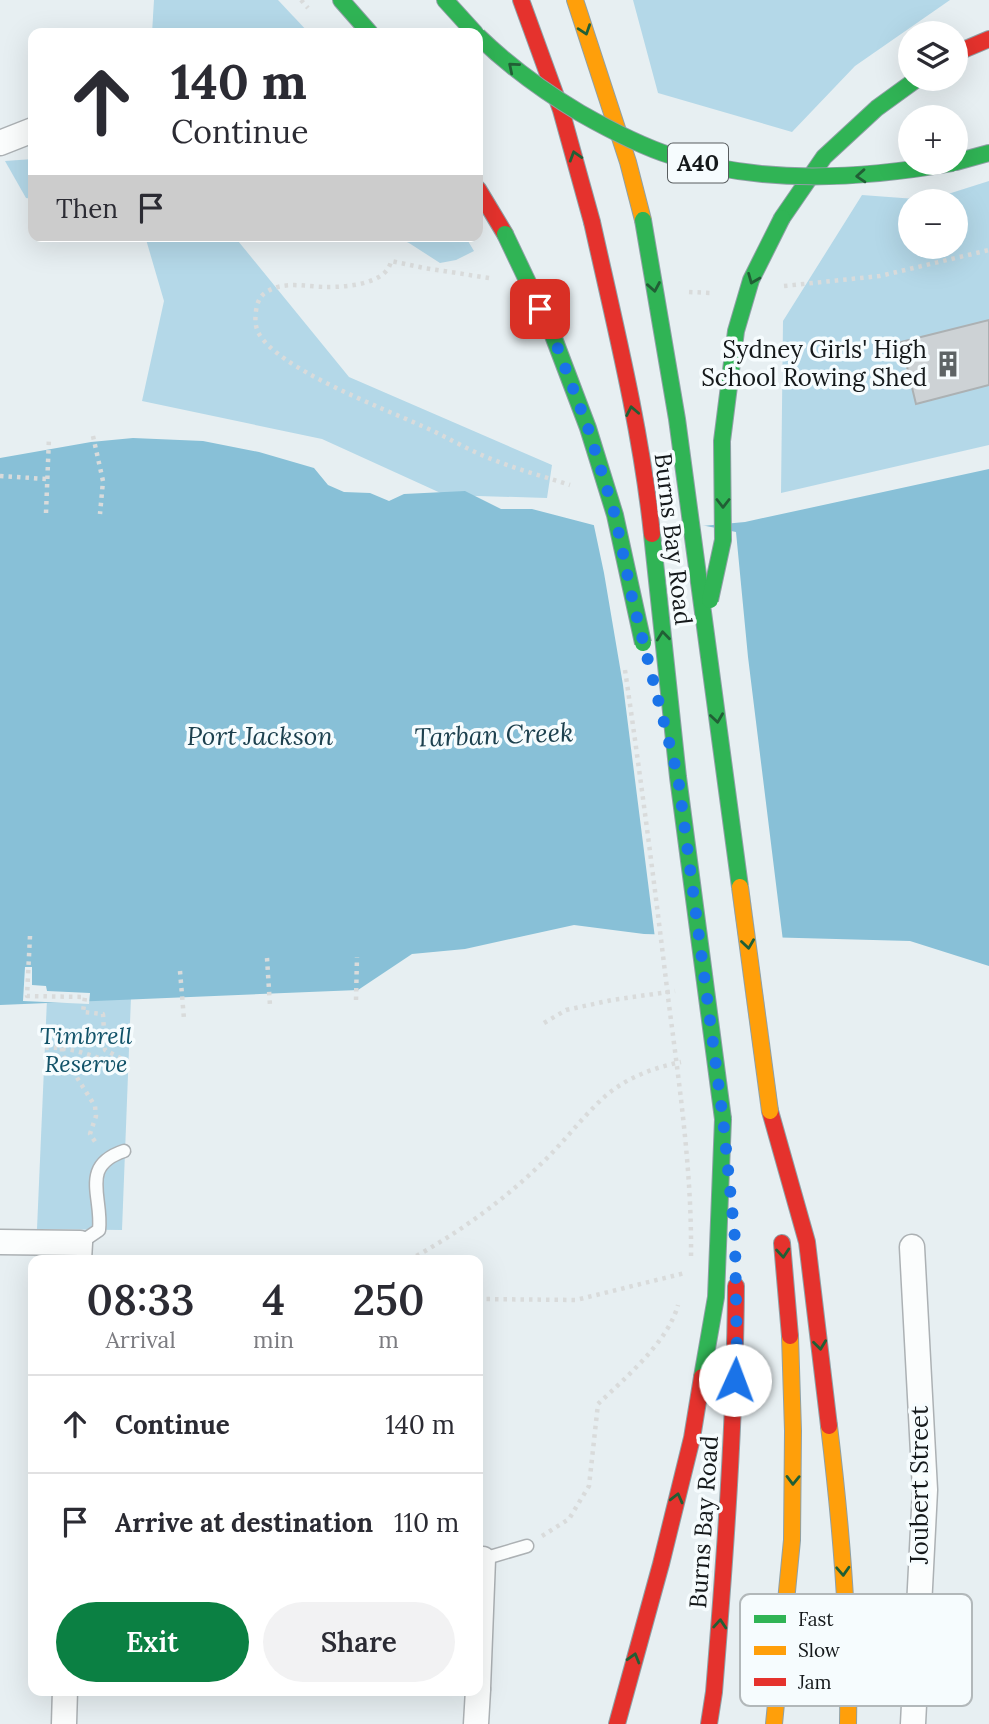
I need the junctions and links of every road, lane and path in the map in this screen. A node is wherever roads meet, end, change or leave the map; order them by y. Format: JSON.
{"nodes":[{"id":1,"x":341,"y":0,"type":"edge"},
{"id":2,"x":445,"y":0,"type":"edge"},
{"id":3,"x":522,"y":0,"type":"edge"},
{"id":4,"x":575,"y":0,"type":"edge"},
{"id":5,"x":366,"y":28,"type":"edge"},
{"id":6,"x":471,"y":28,"type":"edge"},
{"id":7,"x":483,"y":39,"type":"edge"},
{"id":8,"x":989,"y":39,"type":"edge"},
{"id":9,"x":968,"y":48,"type":"edge"},
{"id":10,"x":900,"y":91,"type":"edge"},
{"id":11,"x":28,"y":132,"type":"edge"},
{"id":12,"x":0,"y":143,"type":"edge"},
{"id":13,"x":989,"y":153,"type":"edge"},
{"id":14,"x":968,"y":158,"type":"edge"},
{"id":15,"x":898,"y":173,"type":"edge"},
{"id":16,"x":483,"y":197,"type":"edge"},
{"id":17,"x":989,"y":250,"type":"edge"},
{"id":18,"x":497,"y":279,"type":"dead end"},
{"id":19,"x":775,"y":287,"type":"dead end"},
{"id":20,"x":682,"y":292,"type":"dead end"},
{"id":21,"x":723,"y":292,"type":"dead end"},
{"id":22,"x":93,"y":436,"type":"dead end"},
{"id":23,"x":49,"y":437,"type":"dead end"},
{"id":24,"x":0,"y":476,"type":"edge"},
{"id":25,"x":47,"y":480,"type":"junction"},
{"id":26,"x":572,"y":486,"type":"dead end"},
{"id":27,"x":46,"y":513,"type":"dead end"},
{"id":28,"x":100,"y":514,"type":"dead end"},
{"id":29,"x":705,"y":626,"type":"junction"},
{"id":30,"x":623,"y":657,"type":"dead end"},
{"id":31,"x":678,"y":777,"type":"junction"},
{"id":32,"x":30,"y":939,"type":"dead end"},
{"id":33,"x":357,"y":957,"type":"dead end"},
{"id":34,"x":267,"y":958,"type":"dead end"},
{"id":35,"x":180,"y":971,"type":"dead end"},
{"id":36,"x":676,"y":991,"type":"dead end"},
{"id":37,"x":356,"y":1000,"type":"dead end"},
{"id":38,"x":270,"y":1006,"type":"dead end"},
{"id":39,"x":184,"y":1019,"type":"dead end"},
{"id":40,"x":544,"y":1023,"type":"dead end"},
{"id":41,"x":44,"y":1048,"type":"dead end"},
{"id":42,"x":62,"y":1048,"type":"junction"},
{"id":43,"x":686,"y":1061,"type":"dead end"},
{"id":44,"x":770,"y":1111,"type":"junction"},
{"id":45,"x":723,"y":1119,"type":"junction"},
{"id":46,"x":124,"y":1151,"type":"dead end"},
{"id":47,"x":107,"y":1158,"type":"junction"},
{"id":48,"x":778,"y":1195,"type":"dead end"},
{"id":49,"x":780,"y":1223,"type":"dead end"},
{"id":50,"x":734,"y":1226,"type":"dead end"},
{"id":51,"x":0,"y":1242,"type":"edge"},
{"id":52,"x":912,"y":1247,"type":"dead end"},
{"id":53,"x":80,"y":1252,"type":"edge"},
{"id":54,"x":418,"y":1255,"type":"edge"},
{"id":55,"x":736,"y":1265,"type":"dead end"},
{"id":56,"x":684,"y":1273,"type":"junction"},
{"id":57,"x":682,"y":1286,"type":"dead end"},
{"id":58,"x":483,"y":1299,"type":"edge"},
{"id":59,"x":679,"y":1300,"type":"dead end"},
{"id":60,"x":527,"y":1546,"type":"joint"},
{"id":61,"x":483,"y":1558,"type":"edge"},
{"id":62,"x":787,"y":1594,"type":"edge"},
{"id":63,"x":844,"y":1594,"type":"edge"},
{"id":64,"x":920,"y":1594,"type":"edge"},
{"id":65,"x":65,"y":1696,"type":"edge"},
{"id":66,"x":478,"y":1696,"type":"edge"},
{"id":67,"x":776,"y":1706,"type":"edge"},
{"id":68,"x":848,"y":1706,"type":"edge"},
{"id":69,"x":914,"y":1706,"type":"edge"},
{"id":70,"x":64,"y":1724,"type":"edge"},
{"id":71,"x":476,"y":1724,"type":"edge"},
{"id":72,"x":617,"y":1724,"type":"edge"},
{"id":73,"x":709,"y":1724,"type":"edge"},
{"id":74,"x":774,"y":1724,"type":"edge"},
{"id":75,"x":848,"y":1724,"type":"edge"},
{"id":76,"x":913,"y":1724,"type":"edge"}],
"edges":[{"from":1,"to":5,"type":"main road"},
{"from":2,"to":6,"type":"main road","number":"A40"},
{"from":31,"to":3,"type":"main road","name":"Burns Bay Road","one_way":true,"bridge":true},
{"from":4,"to":29,"type":"main road","name":"Burns Bay Road","one_way":true,"bridge":true},
{"from":15,"to":7,"type":"main road","number":"A40","one_way":true,"bridge":true},
{"from":8,"to":9,"type":"main road"},
{"from":10,"to":29,"type":"main road","one_way":true,"bridge":true},
{"from":11,"to":12,"type":"street"},
{"from":13,"to":14,"type":"main road","number":"A40"},
{"from":16,"to":31,"type":"main road","bridge":true},
{"from":17,"to":19,"type":"path"},
{"from":18,"to":26,"type":"path"},
{"from":20,"to":21,"type":"path"},
{"from":22,"to":28,"type":"path"},
{"from":23,"to":25,"type":"path"},
{"from":24,"to":25,"type":"path"},
{"from":25,"to":27,"type":"path"},
{"from":29,"to":44,"type":"main road","name":"Burns Bay Road","one_way":true,"bridge":true},
{"from":30,"to":56,"type":"path","bridge":true},
{"from":31,"to":45,"type":"main road","name":"Burns Bay Road","bridge":true},
{"from":32,"to":42,"type":"path"},
{"from":33,"to":37,"type":"path"},
{"from":34,"to":38,"type":"path"},
{"from":35,"to":39,"type":"path"},
{"from":36,"to":40,"type":"path"},
{"from":41,"to":42,"type":"path"},
{"from":42,"to":47,"type":"path"},
{"from":43,"to":54,"type":"path"},
{"from":44,"to":48,"type":"main road","name":"Burns Bay Road"},
{"from":44,"to":63,"type":"main road","one_way":true},
{"from":45,"to":50,"type":"main road","name":"Burns Bay Road"},
{"from":72,"to":45,"type":"main road","one_way":true},
{"from":46,"to":47,"type":"lane"},
{"from":47,"to":53,"type":"lane"},
{"from":49,"to":62,"type":"main road","one_way":true},
{"from":51,"to":53,"type":"street"},
{"from":52,"to":64,"type":"street","name":"Joubert Street"},
{"from":73,"to":55,"type":"main road","name":"Burns Bay Road","one_way":true},
{"from":56,"to":57,"type":"path"},
{"from":56,"to":58,"type":"path"},
{"from":59,"to":60,"type":"path"},
{"from":60,"to":61,"type":"lane"},
{"from":65,"to":70,"type":"street"},
{"from":66,"to":71,"type":"street"},
{"from":67,"to":74,"type":"main road","one_way":true},
{"from":68,"to":75,"type":"main road","one_way":true},
{"from":69,"to":76,"type":"street","name":"Joubert Street"}]}
